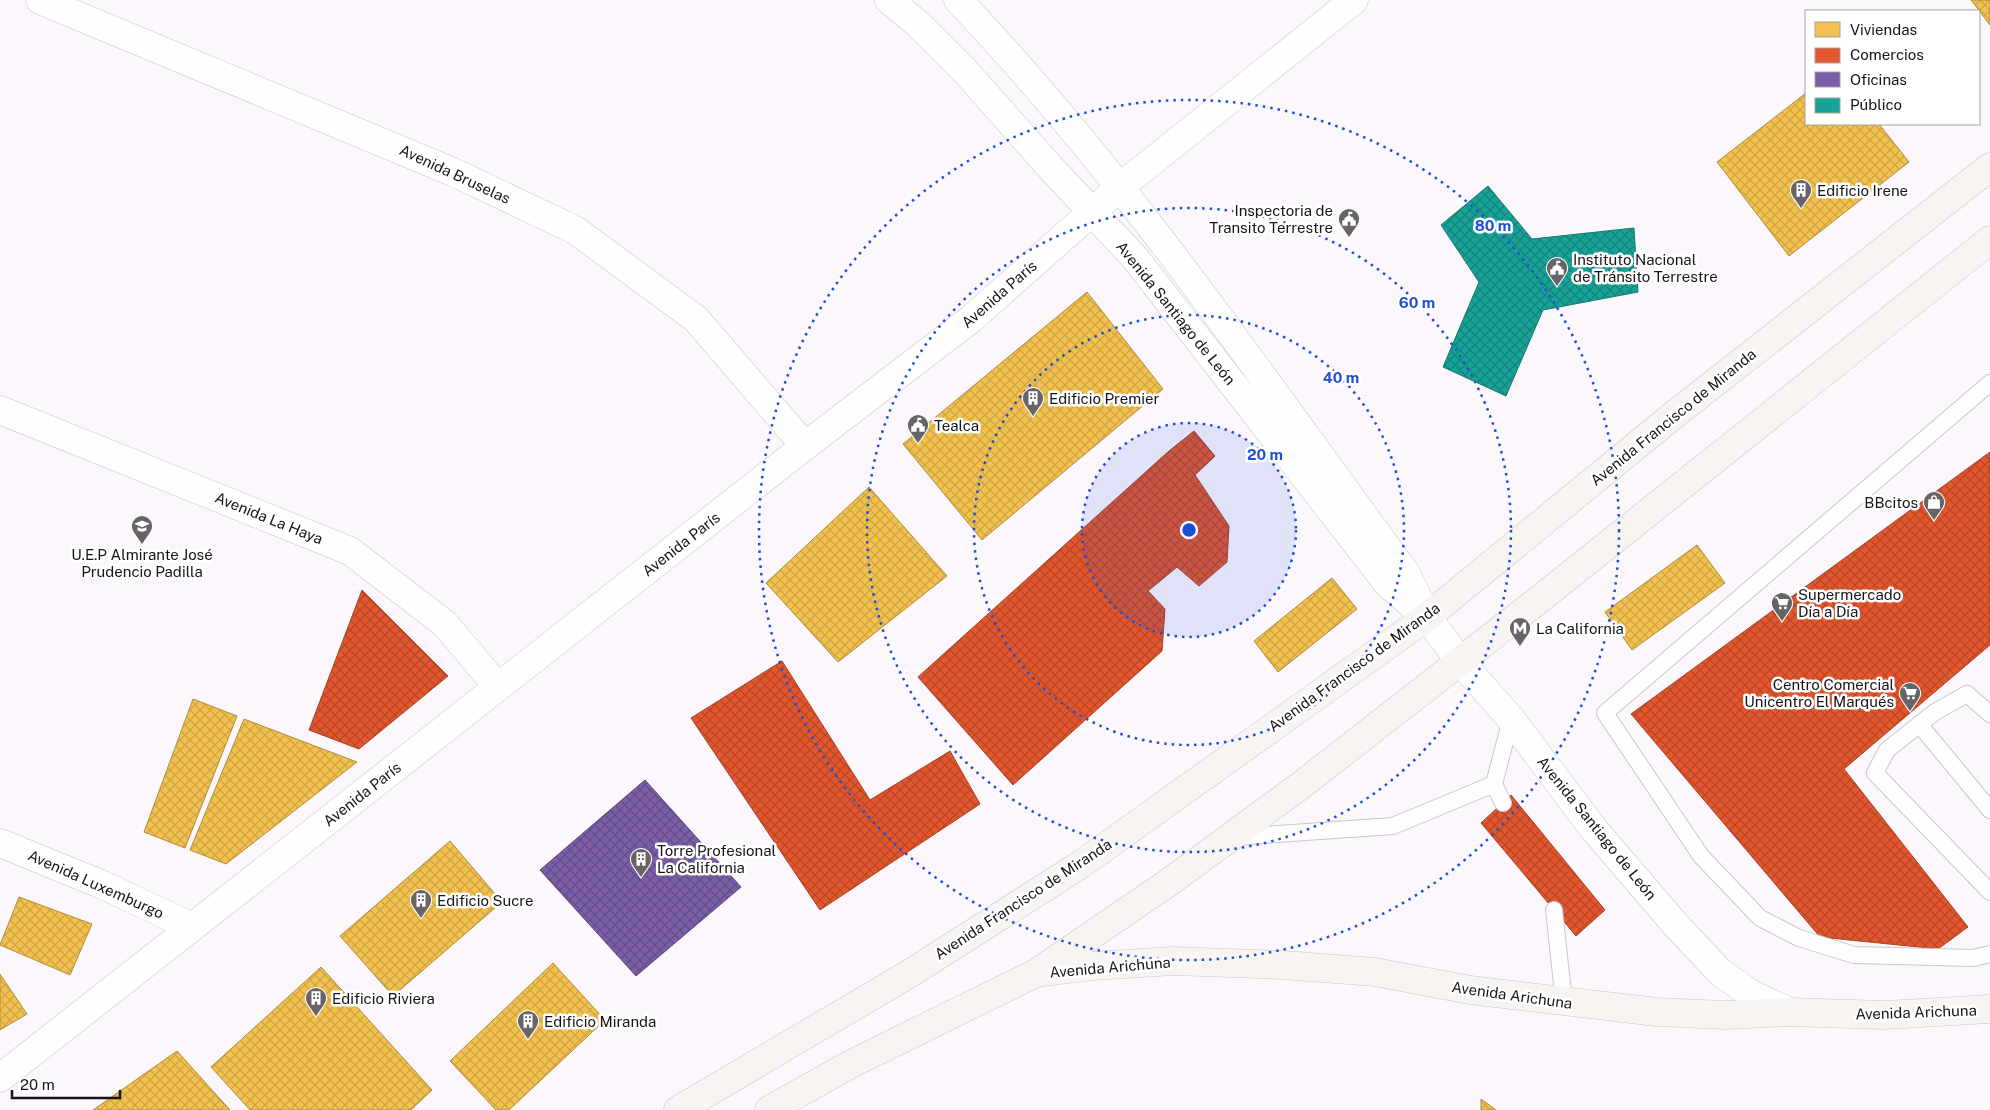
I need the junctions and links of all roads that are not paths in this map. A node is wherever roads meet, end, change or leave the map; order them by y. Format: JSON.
{"nodes":[{"id":1,"x":40,"y":0,"type":"edge"},
{"id":2,"x":889,"y":0,"type":"edge"},
{"id":3,"x":958,"y":0,"type":"edge"},
{"id":4,"x":1354,"y":0,"type":"edge"},
{"id":5,"x":1990,"y":167,"type":"edge"},
{"id":6,"x":1120,"y":187,"type":"junction"},
{"id":7,"x":1091,"y":211,"type":"junction"},
{"id":8,"x":1990,"y":240,"type":"edge"},
{"id":9,"x":1990,"y":383,"type":"edge"},
{"id":10,"x":0,"y":410,"type":"edge"},
{"id":11,"x":806,"y":446,"type":"junction"},
{"id":12,"x":1427,"y":617,"type":"junction"},
{"id":13,"x":1460,"y":661,"type":"junction"},
{"id":14,"x":498,"y":687,"type":"junction"},
{"id":15,"x":1990,"y":714,"type":"edge"},
{"id":16,"x":1511,"y":719,"type":"junction"},
{"id":17,"x":1919,"y":724,"type":"junction"},
{"id":18,"x":1494,"y":784,"type":"junction"},
{"id":19,"x":1503,"y":803,"type":"dead end"},
{"id":20,"x":1990,"y":810,"type":"edge"},
{"id":21,"x":1231,"y":837,"type":"junction"},
{"id":22,"x":0,"y":843,"type":"edge"},
{"id":23,"x":1990,"y":892,"type":"edge"},
{"id":24,"x":1554,"y":910,"type":"dead end"},
{"id":25,"x":192,"y":927,"type":"junction"},
{"id":26,"x":1990,"y":954,"type":"edge"},
{"id":27,"x":1036,"y":973,"type":"junction"},
{"id":28,"x":1564,"y":1002,"type":"junction"},
{"id":29,"x":1990,"y":1010,"type":"edge"},
{"id":30,"x":1790,"y":1012,"type":"junction"},
{"id":31,"x":0,"y":1078,"type":"edge"},
{"id":32,"x":678,"y":1110,"type":"edge"},
{"id":33,"x":769,"y":1110,"type":"edge"}],
"edges":[{"from":1,"to":11,"type":"street","name":"Avenida Bruselas"},
{"from":2,"to":7,"type":"street","name":"Avenida Santiago de León"},
{"from":3,"to":6,"type":"street","name":"Avenida Santiago de León"},
{"from":4,"to":6,"type":"street","name":"Avenida París"},
{"from":5,"to":12,"type":"main road","name":"Avenida Francisco de Miranda"},
{"from":6,"to":7,"type":"street","name":"Avenida París"},
{"from":6,"to":12,"type":"street","name":"Avenida Santiago de León"},
{"from":7,"to":11,"type":"street","name":"Avenida París"},
{"from":7,"to":12,"type":"street","name":"Avenida Santiago de León"},
{"from":8,"to":13,"type":"main road"},
{"from":9,"to":26,"type":"lane"},
{"from":10,"to":14,"type":"street","name":"Avenida La Haya"},
{"from":11,"to":14,"type":"street","name":"Avenida París"},
{"from":12,"to":13,"type":"street","name":"Avenida Santiago de León"},
{"from":12,"to":32,"type":"main road","name":"Avenida Francisco de Miranda"},
{"from":13,"to":16,"type":"street","name":"Avenida Santiago de León"},
{"from":13,"to":21,"type":"main road"},
{"from":14,"to":25,"type":"street","name":"Avenida París"},
{"from":15,"to":17,"type":"lane"},
{"from":16,"to":18,"type":"lane"},
{"from":16,"to":30,"type":"street","name":"Avenida Santiago de León"},
{"from":17,"to":20,"type":"lane"},
{"from":17,"to":23,"type":"lane"},
{"from":18,"to":19,"type":"lane"},
{"from":18,"to":21,"type":"lane"},
{"from":21,"to":27,"type":"main road"},
{"from":22,"to":25,"type":"street","name":"Avenida Luxemburgo"},
{"from":24,"to":28,"type":"lane"},
{"from":25,"to":31,"type":"street","name":"Avenida París"},
{"from":27,"to":28,"type":"main road","name":"Avenida Arichuna"},
{"from":27,"to":33,"type":"main road"},
{"from":28,"to":30,"type":"main road","name":"Avenida Arichuna"},
{"from":29,"to":30,"type":"main road","name":"Avenida Arichuna"}]}
